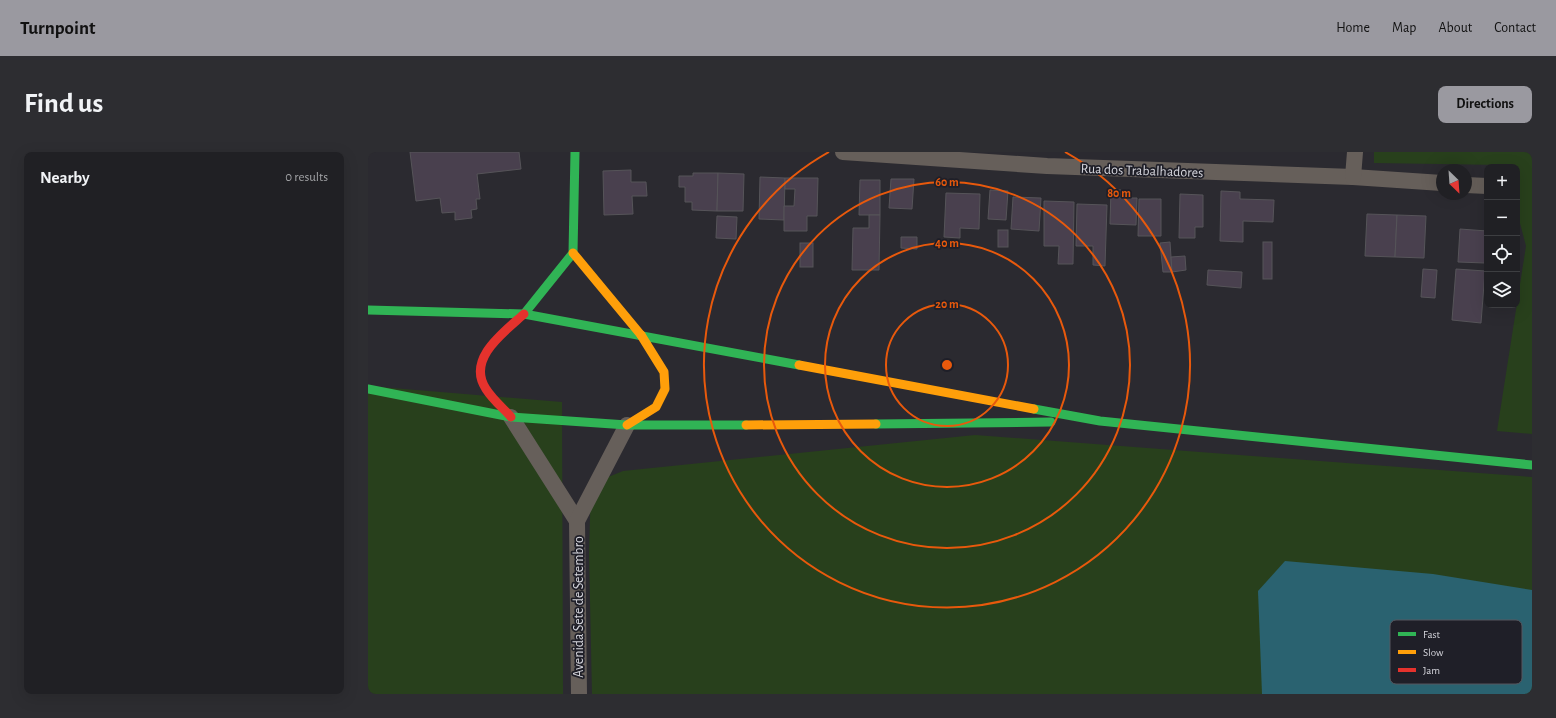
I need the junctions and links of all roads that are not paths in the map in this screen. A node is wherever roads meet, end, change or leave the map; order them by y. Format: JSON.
{"nodes":[{"id":1,"x":575,"y":152,"type":"edge"},
{"id":2,"x":843,"y":152,"type":"edge"},
{"id":3,"x":1355,"y":152,"type":"edge"},
{"id":4,"x":1353,"y":177,"type":"junction"},
{"id":5,"x":1436,"y":183,"type":"edge"},
{"id":6,"x":1472,"y":185,"type":"edge"},
{"id":7,"x":1484,"y":186,"type":"edge"},
{"id":8,"x":573,"y":253,"type":"junction"},
{"id":9,"x":368,"y":310,"type":"edge"},
{"id":10,"x":524,"y":314,"type":"junction"},
{"id":11,"x":641,"y":335,"type":"junction"},
{"id":12,"x":368,"y":389,"type":"edge"},
{"id":13,"x":511,"y":417,"type":"junction"},
{"id":14,"x":1100,"y":421,"type":"junction"},
{"id":15,"x":627,"y":425,"type":"junction"},
{"id":16,"x":1532,"y":464,"type":"edge"},
{"id":17,"x":577,"y":521,"type":"junction"},
{"id":18,"x":578,"y":694,"type":"edge"}],
"edges":[{"from":1,"to":8,"type":"main road"},
{"from":2,"to":4,"type":"street","name":"Rua dos Trabalhadores"},
{"from":3,"to":4,"type":"street"},
{"from":4,"to":5,"type":"street","name":"Rua dos Trabalhadores"},
{"from":6,"to":7,"type":"street"},
{"from":8,"to":10,"type":"main road"},
{"from":8,"to":11,"type":"main road"},
{"from":9,"to":10,"type":"main road"},
{"from":10,"to":11,"type":"main road"},
{"from":10,"to":13,"type":"main road"},
{"from":11,"to":14,"type":"main road"},
{"from":11,"to":15,"type":"main road"},
{"from":12,"to":13,"type":"main road"},
{"from":13,"to":15,"type":"main road"},
{"from":13,"to":17,"type":"street","name":"Avenida Sete de Setembro"},
{"from":14,"to":15,"type":"main road"},
{"from":14,"to":16,"type":"main road"},
{"from":15,"to":17,"type":"street","name":"Avenida Sete de Setembro"},
{"from":17,"to":18,"type":"street","name":"Avenida Sete de Setembro"}]}
